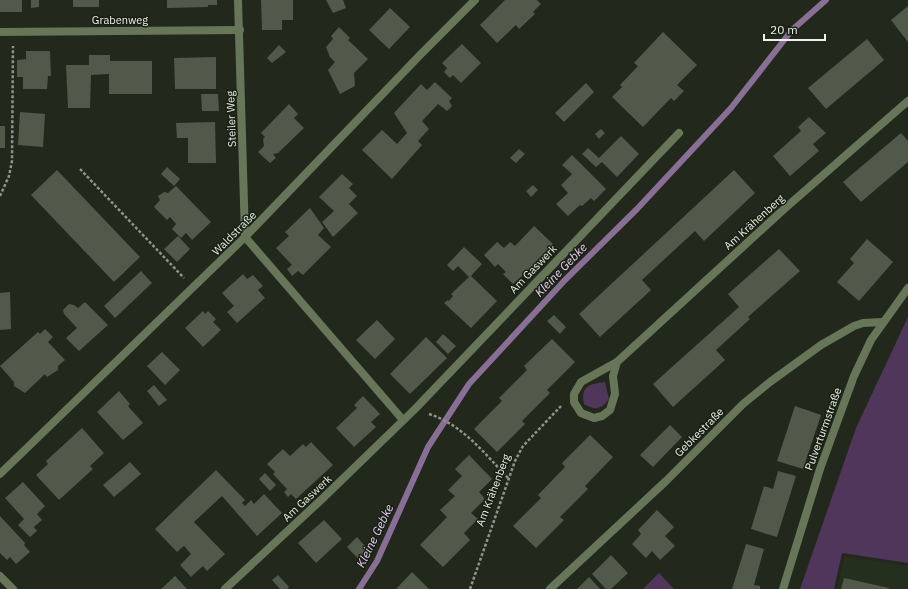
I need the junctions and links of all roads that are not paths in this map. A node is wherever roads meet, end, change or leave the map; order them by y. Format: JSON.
{"nodes":[{"id":1,"x":238,"y":0,"type":"edge"},
{"id":2,"x":475,"y":0,"type":"edge"},
{"id":3,"x":240,"y":30,"type":"junction"},
{"id":4,"x":0,"y":32,"type":"edge"},
{"id":5,"x":908,"y":100,"type":"edge"},
{"id":6,"x":679,"y":133,"type":"dead end"},
{"id":7,"x":245,"y":237,"type":"junction"},
{"id":8,"x":908,"y":288,"type":"edge"},
{"id":9,"x":883,"y":322,"type":"junction"},
{"id":10,"x":617,"y":362,"type":"junction"},
{"id":11,"x":403,"y":420,"type":"junction"},
{"id":12,"x":0,"y":474,"type":"edge"},
{"id":13,"x":0,"y":576,"type":"edge"},
{"id":14,"x":13,"y":589,"type":"edge"},
{"id":15,"x":225,"y":589,"type":"edge"},
{"id":16,"x":550,"y":589,"type":"edge"},
{"id":17,"x":783,"y":589,"type":"edge"}],
"edges":[{"from":1,"to":3,"type":"street","name":"Steiler Weg"},
{"from":2,"to":7,"type":"street","name":"Waldstraße"},
{"from":3,"to":4,"type":"street","name":"Grabenweg"},
{"from":3,"to":7,"type":"street","name":"Steiler Weg"},
{"from":5,"to":10,"type":"street","name":"Am Krähenberg"},
{"from":6,"to":11,"type":"street","name":"Am Gaswerk"},
{"from":7,"to":11,"type":"street"},
{"from":7,"to":12,"type":"street","name":"Waldstraße"},
{"from":8,"to":9,"type":"street","name":"Pulverturmstraße"},
{"from":9,"to":16,"type":"street","name":"Gebkestraße"},
{"from":9,"to":17,"type":"street","name":"Pulverturmstraße"},
{"from":10,"to":10,"type":"street","name":"Am Krähenberg"},
{"from":11,"to":15,"type":"street","name":"Am Gaswerk"},
{"from":13,"to":14,"type":"street"}]}
